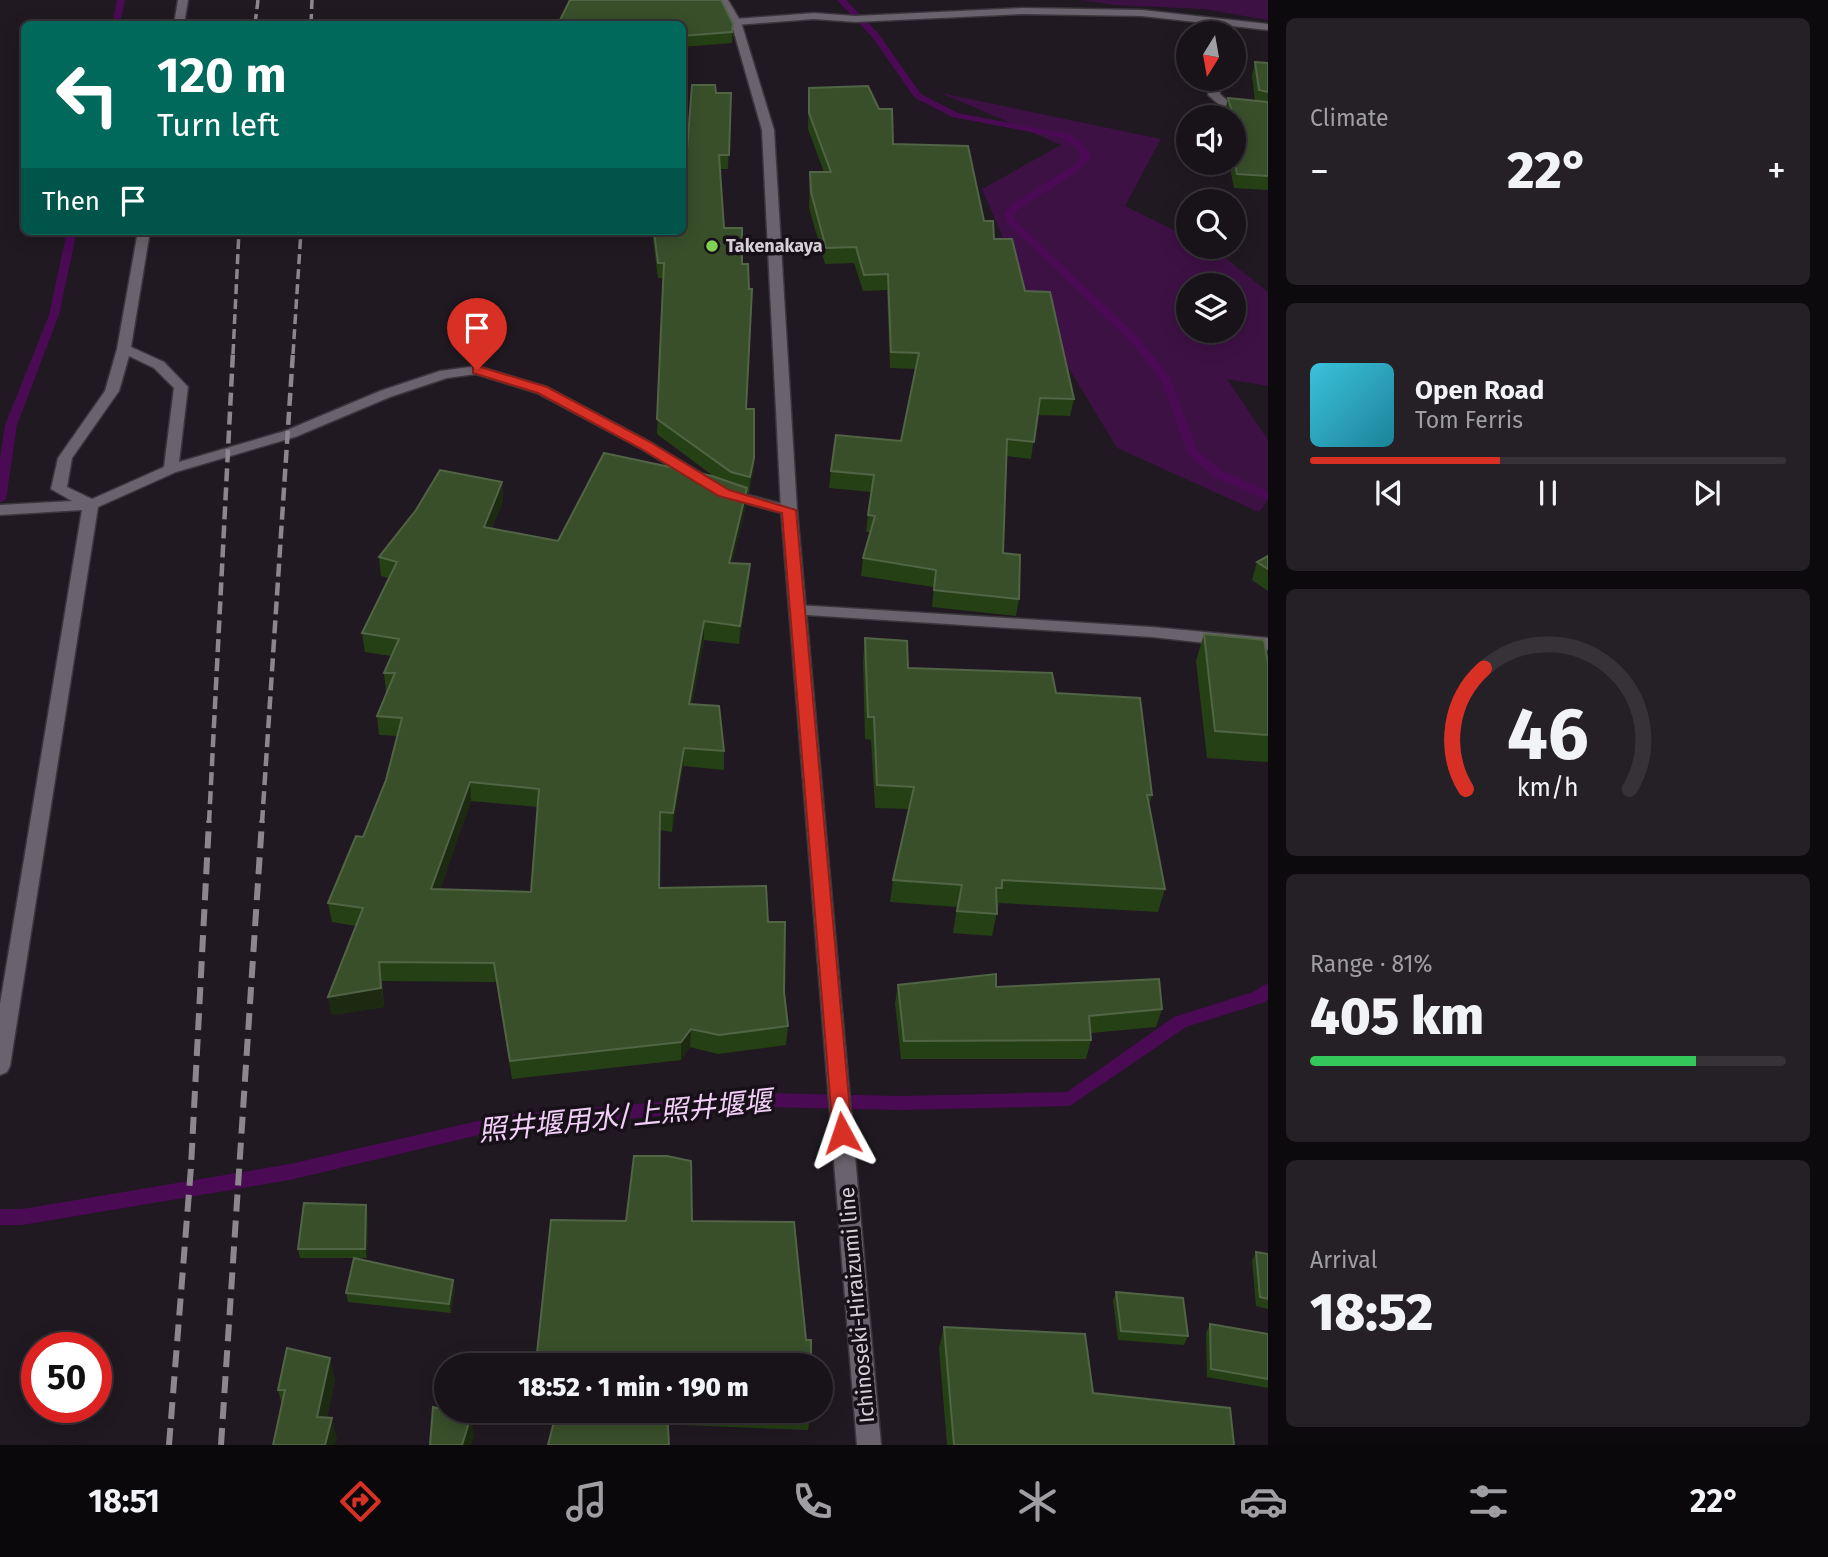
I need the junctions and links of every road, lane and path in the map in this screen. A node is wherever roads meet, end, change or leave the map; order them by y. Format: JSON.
{"nodes":[{"id":1,"x":183,"y":0,"type":"edge"},
{"id":2,"x":723,"y":0,"type":"edge"},
{"id":3,"x":180,"y":21,"type":"edge"},
{"id":4,"x":1221,"y":21,"type":"edge"},
{"id":5,"x":736,"y":22,"type":"junction"},
{"id":6,"x":1246,"y":24,"type":"edge"},
{"id":7,"x":1268,"y":27,"type":"edge"},
{"id":8,"x":1214,"y":91,"type":"edge"},
{"id":9,"x":1268,"y":111,"type":"edge"},
{"id":10,"x":143,"y":235,"type":"edge"},
{"id":11,"x":124,"y":349,"type":"junction"},
{"id":12,"x":172,"y":469,"type":"junction"},
{"id":13,"x":91,"y":505,"type":"junction"},
{"id":14,"x":0,"y":510,"type":"edge"},
{"id":15,"x":789,"y":510,"type":"junction"},
{"id":16,"x":797,"y":610,"type":"junction"},
{"id":17,"x":1268,"y":644,"type":"edge"},
{"id":18,"x":0,"y":1066,"type":"edge"},
{"id":19,"x":869,"y":1445,"type":"edge"}],
"edges":[{"from":1,"to":3,"type":"street"},
{"from":2,"to":5,"type":"street","name":"Ichinoseki-Hiraizumi line"},
{"from":4,"to":5,"type":"street"},
{"from":5,"to":15,"type":"street","name":"Ichinoseki-Hiraizumi line"},
{"from":6,"to":7,"type":"street"},
{"from":8,"to":9,"type":"street"},
{"from":10,"to":11,"type":"street"},
{"from":11,"to":12,"type":"street"},
{"from":11,"to":13,"type":"street"},
{"from":12,"to":13,"type":"street"},
{"from":12,"to":15,"type":"street"},
{"from":13,"to":14,"type":"street"},
{"from":13,"to":18,"type":"street"},
{"from":15,"to":16,"type":"street","name":"Ichinoseki-Hiraizumi line"},
{"from":16,"to":17,"type":"street"},
{"from":16,"to":19,"type":"street","name":"Ichinoseki-Hiraizumi line"}]}
